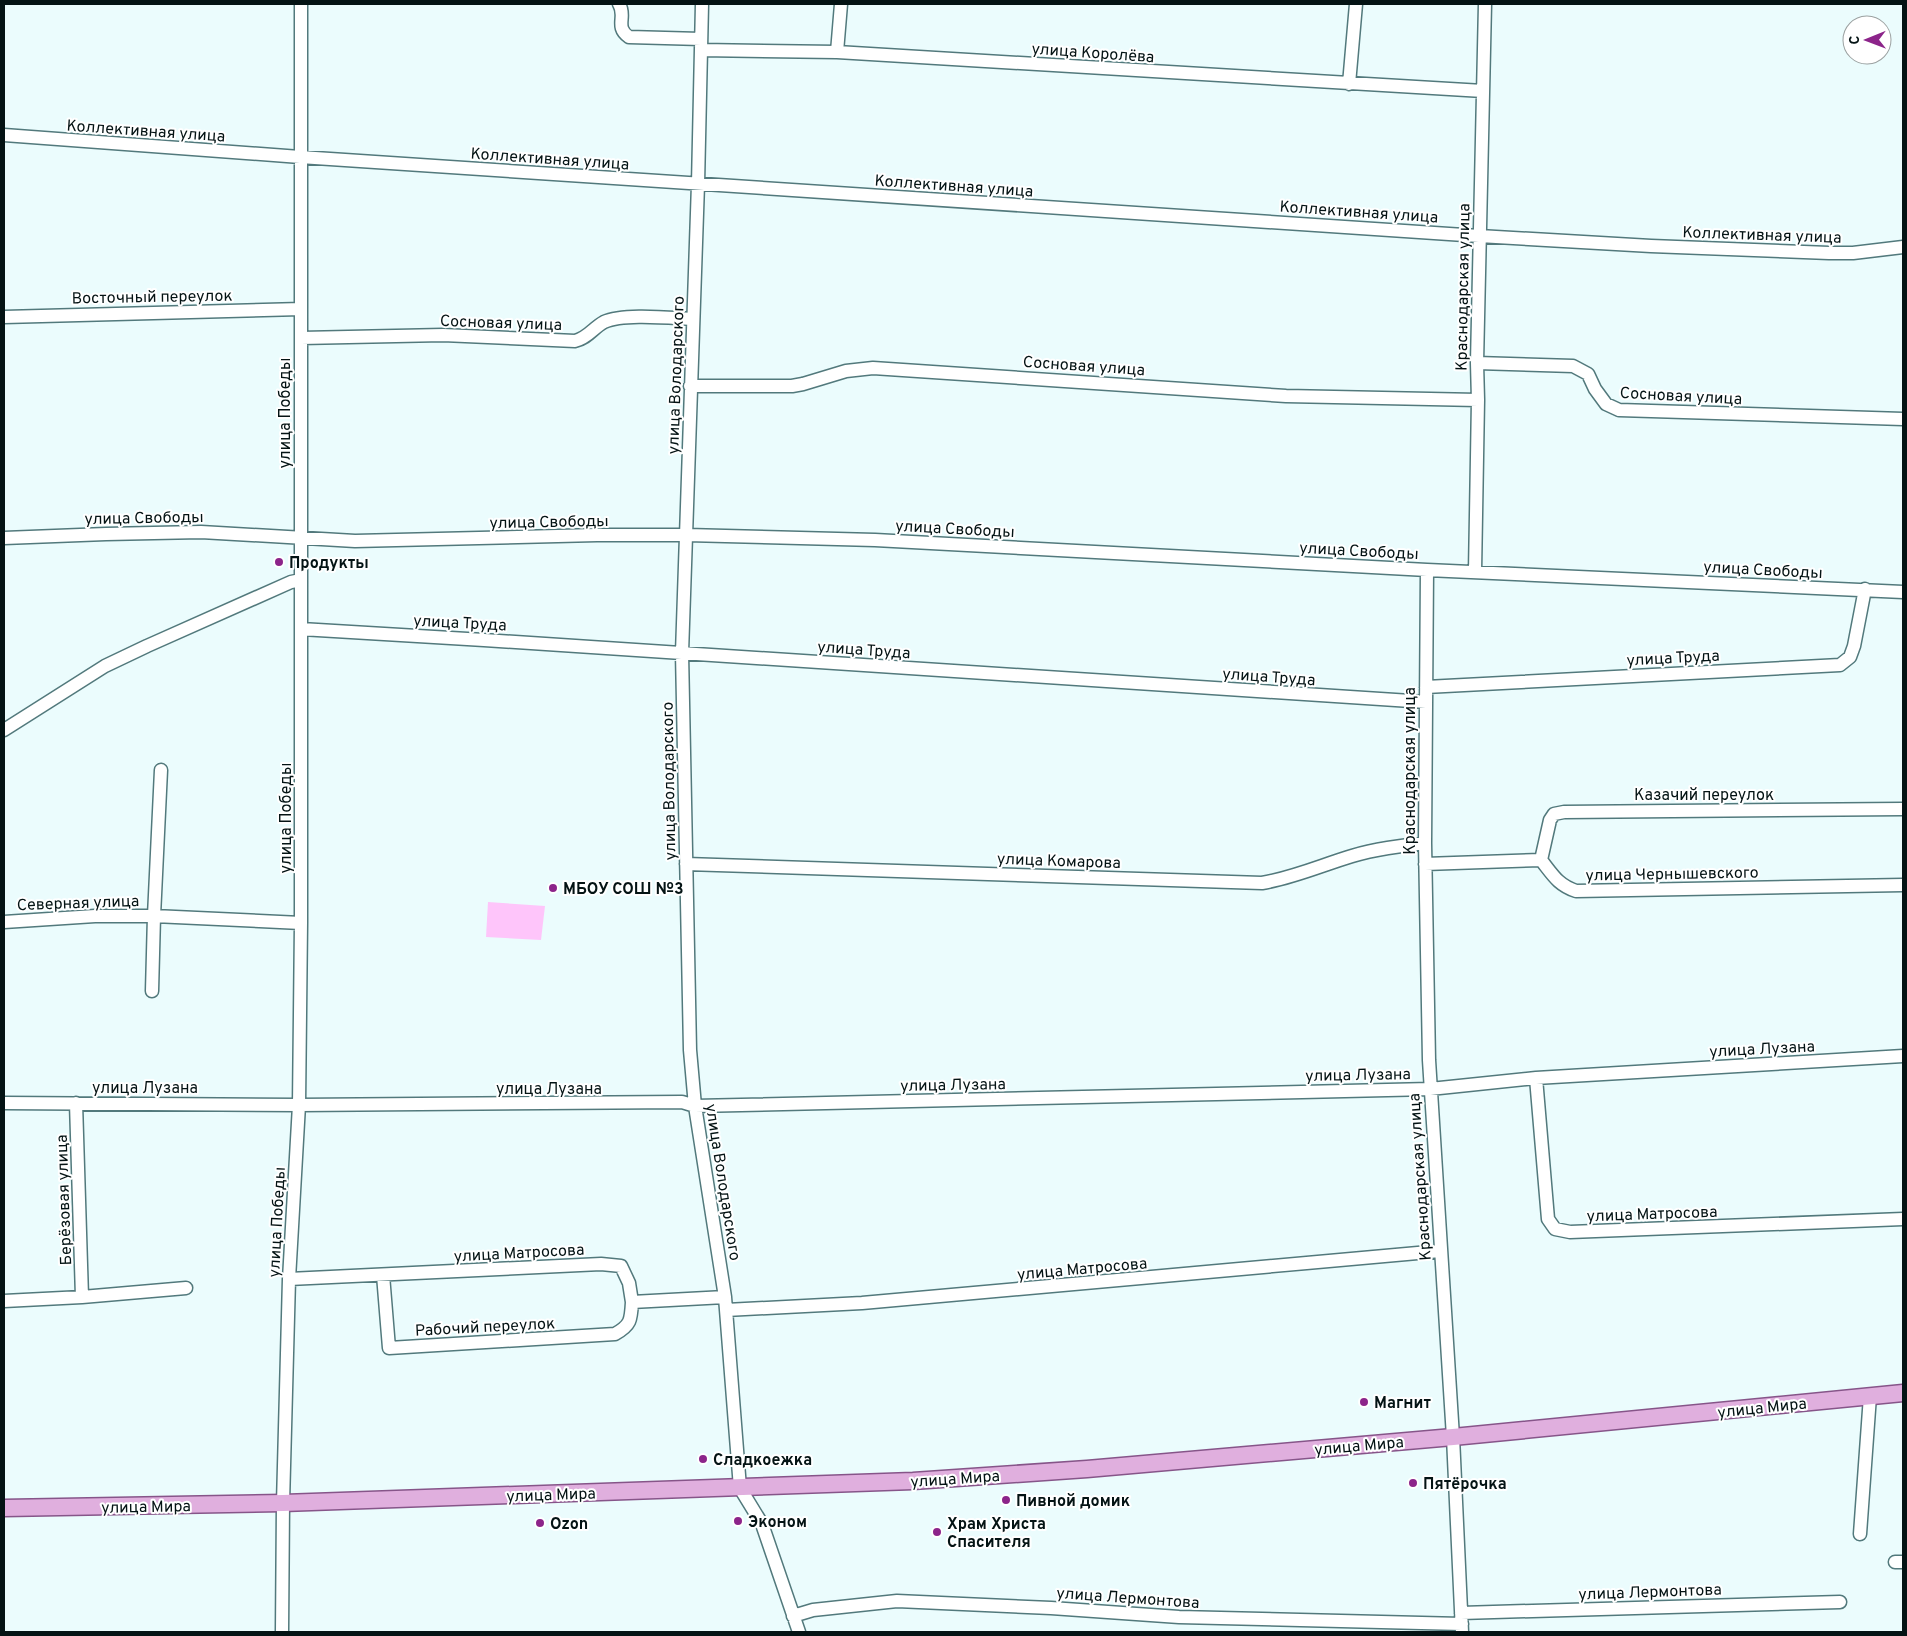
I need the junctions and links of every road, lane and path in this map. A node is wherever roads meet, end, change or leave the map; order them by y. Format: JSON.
{"nodes":[{"id":1,"x":301,"y":4,"type":"edge"},
{"id":2,"x":619,"y":4,"type":"edge"},
{"id":3,"x":702,"y":4,"type":"edge"},
{"id":4,"x":841,"y":4,"type":"edge"},
{"id":5,"x":1356,"y":4,"type":"edge"},
{"id":6,"x":1485,"y":4,"type":"edge"},
{"id":7,"x":701,"y":44,"type":"junction"},
{"id":8,"x":838,"y":52,"type":"junction"},
{"id":9,"x":1350,"y":84,"type":"junction"},
{"id":10,"x":1483,"y":91,"type":"junction"},
{"id":11,"x":4,"y":135,"type":"edge"},
{"id":12,"x":300,"y":157,"type":"junction"},
{"id":13,"x":698,"y":184,"type":"junction"},
{"id":14,"x":1479,"y":236,"type":"junction"},
{"id":15,"x":1903,"y":247,"type":"edge"},
{"id":16,"x":300,"y":309,"type":"junction"},
{"id":17,"x":4,"y":317,"type":"edge"},
{"id":18,"x":693,"y":319,"type":"junction"},
{"id":19,"x":300,"y":338,"type":"junction"},
{"id":20,"x":1477,"y":363,"type":"junction"},
{"id":21,"x":690,"y":386,"type":"junction"},
{"id":22,"x":1478,"y":400,"type":"junction"},
{"id":23,"x":1903,"y":419,"type":"edge"},
{"id":24,"x":687,"y":535,"type":"junction"},
{"id":25,"x":300,"y":537,"type":"junction"},
{"id":26,"x":4,"y":538,"type":"edge"},
{"id":27,"x":1427,"y":570,"type":"junction"},
{"id":28,"x":1475,"y":572,"type":"junction"},
{"id":29,"x":301,"y":580,"type":"junction"},
{"id":30,"x":1865,"y":590,"type":"junction"},
{"id":31,"x":1903,"y":592,"type":"edge"},
{"id":32,"x":301,"y":629,"type":"junction"},
{"id":33,"x":682,"y":653,"type":"junction"},
{"id":34,"x":1426,"y":687,"type":"junction"},
{"id":35,"x":1426,"y":702,"type":"junction"},
{"id":36,"x":4,"y":730,"type":"edge"},
{"id":37,"x":161,"y":770,"type":"dead end"},
{"id":38,"x":1903,"y":809,"type":"edge"},
{"id":39,"x":1425,"y":843,"type":"junction"},
{"id":40,"x":1541,"y":860,"type":"junction"},
{"id":41,"x":686,"y":864,"type":"junction"},
{"id":42,"x":1425,"y":864,"type":"junction"},
{"id":43,"x":1903,"y":885,"type":"edge"},
{"id":44,"x":154,"y":916,"type":"junction"},
{"id":45,"x":4,"y":922,"type":"edge"},
{"id":46,"x":301,"y":923,"type":"junction"},
{"id":47,"x":152,"y":991,"type":"dead end"},
{"id":48,"x":1903,"y":1056,"type":"edge"},
{"id":49,"x":1536,"y":1078,"type":"junction"},
{"id":50,"x":1430,"y":1089,"type":"junction"},
{"id":51,"x":4,"y":1103,"type":"edge"},
{"id":52,"x":76,"y":1103,"type":"junction"},
{"id":53,"x":299,"y":1105,"type":"junction"},
{"id":54,"x":695,"y":1106,"type":"junction"},
{"id":55,"x":1903,"y":1219,"type":"edge"},
{"id":56,"x":1440,"y":1251,"type":"junction"},
{"id":57,"x":382,"y":1275,"type":"junction"},
{"id":58,"x":289,"y":1278,"type":"junction"},
{"id":59,"x":186,"y":1288,"type":"dead end"},
{"id":60,"x":82,"y":1297,"type":"junction"},
{"id":61,"x":4,"y":1301,"type":"edge"},
{"id":62,"x":632,"y":1302,"type":"junction"},
{"id":63,"x":726,"y":1304,"type":"junction"},
{"id":64,"x":1903,"y":1393,"type":"edge"},
{"id":65,"x":1870,"y":1396,"type":"junction"},
{"id":66,"x":1453,"y":1437,"type":"junction"},
{"id":67,"x":740,"y":1488,"type":"junction"},
{"id":68,"x":283,"y":1503,"type":"junction"},
{"id":69,"x":4,"y":1508,"type":"edge"},
{"id":70,"x":1860,"y":1534,"type":"dead end"},
{"id":71,"x":1840,"y":1602,"type":"dead end"},
{"id":72,"x":793,"y":1616,"type":"junction"},
{"id":73,"x":1461,"y":1623,"type":"edge"},
{"id":74,"x":282,"y":1632,"type":"edge"},
{"id":75,"x":798,"y":1632,"type":"edge"}],
"edges":[{"from":1,"to":12,"type":"street","name":"улица Победы"},
{"from":2,"to":7,"type":"street","name":"улица Королёва"},
{"from":3,"to":7,"type":"street","name":"улица Володарского"},
{"from":4,"to":8,"type":"street"},
{"from":5,"to":9,"type":"street"},
{"from":6,"to":10,"type":"street","name":"Краснодарская улица"},
{"from":7,"to":8,"type":"street","name":"улица Королёва"},
{"from":7,"to":13,"type":"street","name":"улица Володарского"},
{"from":8,"to":9,"type":"street","name":"улица Королёва"},
{"from":9,"to":10,"type":"street","name":"улица Королёва"},
{"from":10,"to":14,"type":"street","name":"Краснодарская улица"},
{"from":11,"to":12,"type":"street","name":"Коллективная улица"},
{"from":12,"to":13,"type":"street","name":"Коллективная улица"},
{"from":12,"to":16,"type":"street","name":"улица Победы"},
{"from":13,"to":14,"type":"street","name":"Коллективная улица"},
{"from":13,"to":18,"type":"street","name":"улица Володарского"},
{"from":14,"to":15,"type":"street","name":"Коллективная улица"},
{"from":14,"to":20,"type":"street","name":"Краснодарская улица"},
{"from":16,"to":17,"type":"street","name":"Восточный переулок"},
{"from":16,"to":19,"type":"street","name":"улица Победы"},
{"from":18,"to":19,"type":"street","name":"Сосновая улица"},
{"from":18,"to":21,"type":"street","name":"улица Володарского"},
{"from":19,"to":25,"type":"street","name":"улица Победы"},
{"from":20,"to":22,"type":"street","name":"Краснодарская улица"},
{"from":20,"to":23,"type":"street","name":"Сосновая улица"},
{"from":21,"to":22,"type":"street","name":"Сосновая улица"},
{"from":21,"to":24,"type":"street","name":"улица Володарского"},
{"from":22,"to":28,"type":"street","name":"Краснодарская улица"},
{"from":24,"to":25,"type":"street","name":"улица Свободы"},
{"from":24,"to":27,"type":"street","name":"улица Свободы"},
{"from":24,"to":33,"type":"street","name":"улица Володарского"},
{"from":25,"to":26,"type":"street","name":"улица Свободы"},
{"from":25,"to":29,"type":"street","name":"улица Победы"},
{"from":27,"to":28,"type":"street","name":"улица Свободы"},
{"from":27,"to":34,"type":"street","name":"Краснодарская улица"},
{"from":28,"to":30,"type":"street","name":"улица Свободы"},
{"from":29,"to":32,"type":"street","name":"улица Победы"},
{"from":29,"to":36,"type":"street"},
{"from":30,"to":31,"type":"street","name":"улица Свободы"},
{"from":30,"to":34,"type":"street","name":"улица Труда"},
{"from":32,"to":33,"type":"street","name":"улица Труда"},
{"from":32,"to":46,"type":"street","name":"улица Победы"},
{"from":33,"to":35,"type":"street","name":"улица Труда"},
{"from":33,"to":41,"type":"street","name":"улица Володарского"},
{"from":34,"to":35,"type":"street","name":"Краснодарская улица"},
{"from":35,"to":39,"type":"street","name":"Краснодарская улица"},
{"from":37,"to":44,"type":"street","name":"Северная улица"},
{"from":38,"to":40,"type":"street","name":"Казачий переулок"},
{"from":39,"to":41,"type":"street","name":"улица Комарова"},
{"from":39,"to":42,"type":"street","name":"Краснодарская улица"},
{"from":40,"to":42,"type":"street"},
{"from":40,"to":43,"type":"street","name":"улица Чернышевского"},
{"from":41,"to":54,"type":"street","name":"улица Володарского"},
{"from":42,"to":50,"type":"street","name":"Краснодарская улица"},
{"from":44,"to":45,"type":"street","name":"Северная улица"},
{"from":44,"to":46,"type":"street","name":"Северная улица"},
{"from":44,"to":47,"type":"street","name":"Северная улица"},
{"from":46,"to":53,"type":"street","name":"улица Победы"},
{"from":48,"to":49,"type":"street","name":"улица Лузана"},
{"from":49,"to":50,"type":"street","name":"улица Лузана"},
{"from":49,"to":55,"type":"street","name":"улица Матросова"},
{"from":50,"to":54,"type":"street","name":"улица Лузана"},
{"from":50,"to":56,"type":"street","name":"Краснодарская улица"},
{"from":51,"to":52,"type":"street","name":"улица Лузана"},
{"from":52,"to":53,"type":"street","name":"улица Лузана"},
{"from":52,"to":60,"type":"street","name":"Берёзовая улица"},
{"from":53,"to":54,"type":"street","name":"улица Лузана"},
{"from":53,"to":58,"type":"street","name":"улица Победы"},
{"from":54,"to":63,"type":"street","name":"улица Володарского"},
{"from":56,"to":63,"type":"street","name":"улица Матросова"},
{"from":56,"to":66,"type":"street","name":"Краснодарская улица"},
{"from":57,"to":58,"type":"street","name":"улица Матросова"},
{"from":57,"to":62,"type":"street","name":"улица Матросова"},
{"from":57,"to":62,"type":"street","name":"Рабочий переулок"},
{"from":58,"to":68,"type":"street","name":"улица Победы"},
{"from":59,"to":60,"type":"street"},
{"from":60,"to":61,"type":"street"},
{"from":62,"to":63,"type":"street","name":"улица Матросова"},
{"from":63,"to":67,"type":"street","name":"улица Володарского"},
{"from":64,"to":65,"type":"main road","name":"улица Мира"},
{"from":65,"to":66,"type":"main road","name":"улица Мира"},
{"from":65,"to":70,"type":"street"},
{"from":66,"to":67,"type":"main road","name":"улица Мира"},
{"from":66,"to":73,"type":"street","name":"Краснодарская улица"},
{"from":67,"to":68,"type":"main road","name":"улица Мира"},
{"from":67,"to":72,"type":"street","name":"улица Володарского"},
{"from":68,"to":69,"type":"main road","name":"улица Мира"},
{"from":68,"to":74,"type":"street","name":"улица Победы"},
{"from":71,"to":73,"type":"street","name":"улица Лермонтова"},
{"from":72,"to":73,"type":"street","name":"улица Лермонтова"},
{"from":72,"to":75,"type":"street","name":"улица Володарского"}]}
